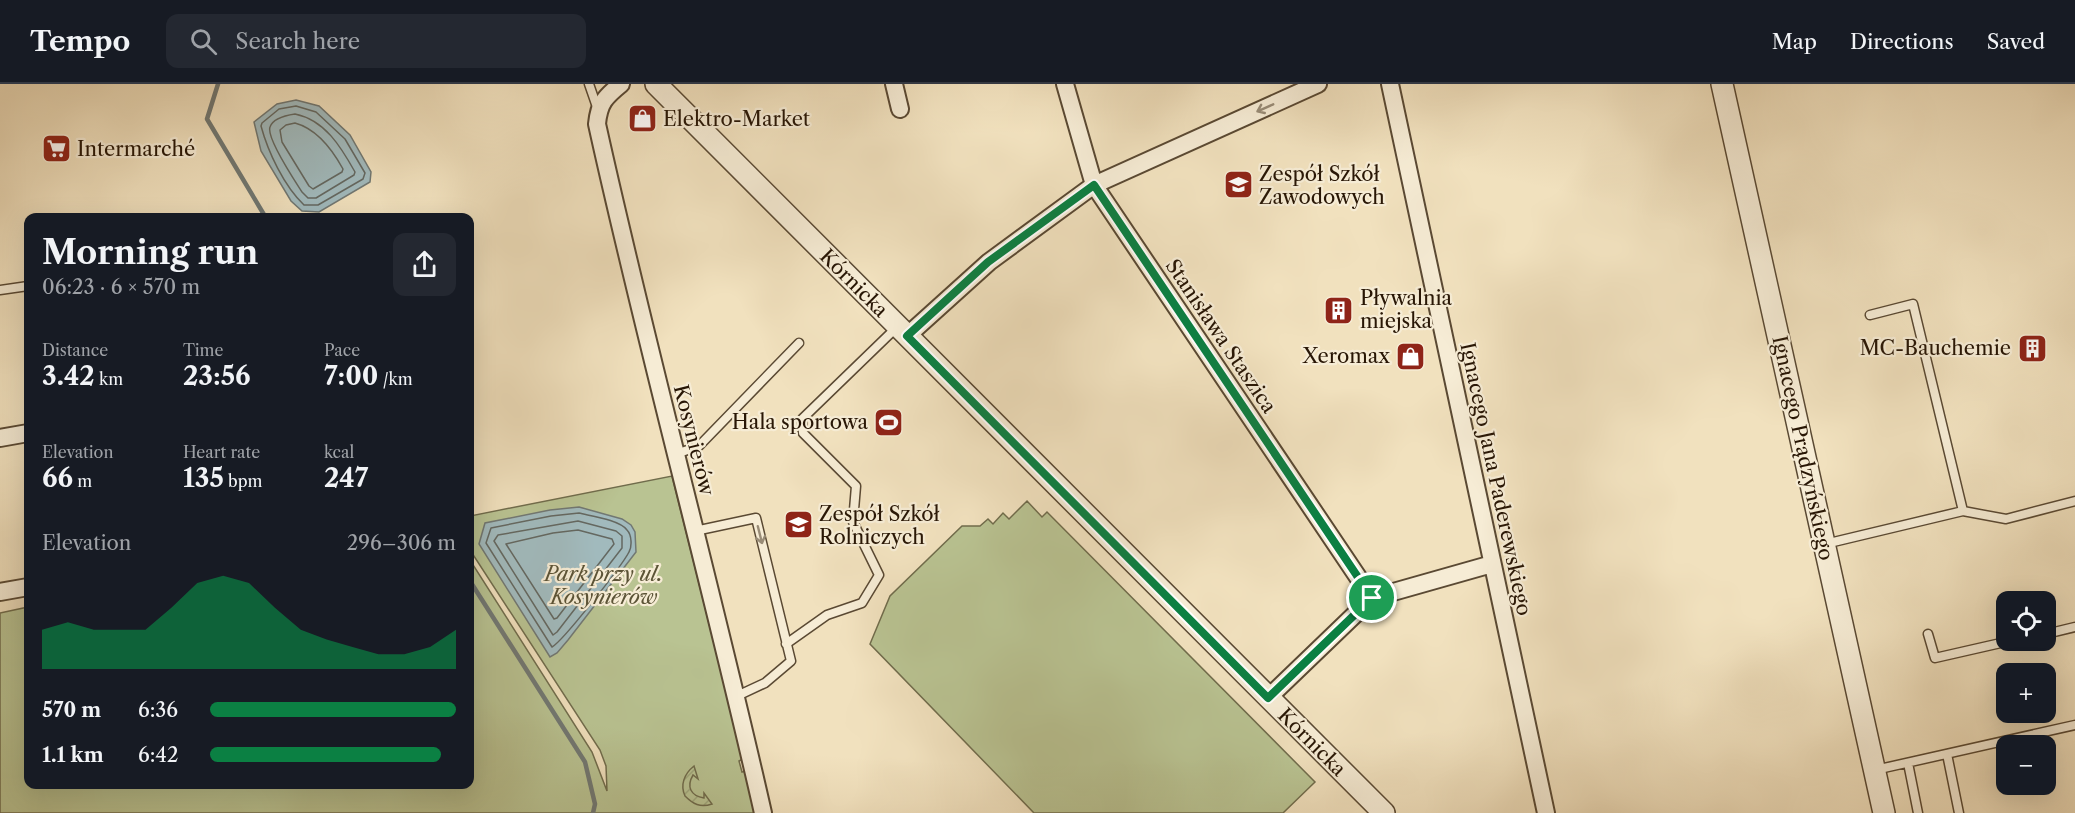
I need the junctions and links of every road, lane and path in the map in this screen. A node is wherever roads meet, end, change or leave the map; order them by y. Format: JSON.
{"nodes":[{"id":1,"x":589,"y":84,"type":"edge"},
{"id":2,"x":621,"y":84,"type":"edge"},
{"id":3,"x":656,"y":84,"type":"edge"},
{"id":4,"x":894,"y":84,"type":"edge"},
{"id":5,"x":1065,"y":84,"type":"edge"},
{"id":6,"x":1318,"y":84,"type":"edge"},
{"id":7,"x":1390,"y":84,"type":"edge"},
{"id":8,"x":1722,"y":84,"type":"edge"},
{"id":9,"x":900,"y":109,"type":"dead end"},
{"id":10,"x":598,"y":110,"type":"junction"},
{"id":11,"x":1094,"y":185,"type":"junction"},
{"id":12,"x":24,"y":287,"type":"edge"},
{"id":13,"x":0,"y":290,"type":"edge"},
{"id":14,"x":1870,"y":315,"type":"dead end"},
{"id":15,"x":902,"y":331,"type":"junction"},
{"id":16,"x":799,"y":343,"type":"dead end"},
{"id":17,"x":24,"y":434,"type":"edge"},
{"id":18,"x":0,"y":438,"type":"edge"},
{"id":19,"x":676,"y":454,"type":"junction"},
{"id":20,"x":2075,"y":501,"type":"edge"},
{"id":21,"x":1963,"y":511,"type":"junction"},
{"id":22,"x":695,"y":531,"type":"junction"},
{"id":23,"x":1824,"y":544,"type":"junction"},
{"id":24,"x":1492,"y":564,"type":"junction"},
{"id":25,"x":24,"y":587,"type":"edge"},
{"id":26,"x":0,"y":592,"type":"edge"},
{"id":27,"x":1372,"y":598,"type":"junction"},
{"id":28,"x":2075,"y":627,"type":"edge"},
{"id":29,"x":2056,"y":631,"type":"edge"},
{"id":30,"x":1928,"y":634,"type":"dead end"},
{"id":31,"x":786,"y":644,"type":"junction"},
{"id":32,"x":1996,"y":644,"type":"edge"},
{"id":33,"x":737,"y":696,"type":"junction"},
{"id":34,"x":1268,"y":698,"type":"junction"},
{"id":35,"x":2075,"y":725,"type":"edge"},
{"id":36,"x":1947,"y":754,"type":"junction"},
{"id":37,"x":1908,"y":763,"type":"junction"},
{"id":38,"x":1874,"y":770,"type":"junction"},
{"id":39,"x":763,"y":813,"type":"edge"},
{"id":40,"x":1384,"y":813,"type":"edge"},
{"id":41,"x":1546,"y":813,"type":"edge"},
{"id":42,"x":1884,"y":813,"type":"edge"},
{"id":43,"x":1918,"y":813,"type":"edge"},
{"id":44,"x":1959,"y":813,"type":"edge"}],
"edges":[{"from":1,"to":10,"type":"lane"},
{"from":2,"to":10,"type":"street"},
{"from":3,"to":15,"type":"street","name":"Kórnicka"},
{"from":4,"to":9,"type":"street"},
{"from":5,"to":11,"type":"street","name":"Stanisława Staszica"},
{"from":6,"to":11,"type":"street","one_way":true},
{"from":7,"to":24,"type":"street","name":"Ignacego Jana Paderewskiego"},
{"from":8,"to":23,"type":"street","name":"Ignacego Prądzyńskiego"},
{"from":10,"to":19,"type":"street","name":"Kosynierów"},
{"from":11,"to":15,"type":"street"},
{"from":11,"to":27,"type":"street","name":"Stanisława Staszica"},
{"from":12,"to":13,"type":"lane"},
{"from":14,"to":21,"type":"lane"},
{"from":15,"to":31,"type":"lane"},
{"from":15,"to":34,"type":"street","name":"Kórnicka"},
{"from":16,"to":19,"type":"lane"},
{"from":17,"to":18,"type":"street"},
{"from":19,"to":22,"type":"street","name":"Kosynierów"},
{"from":20,"to":21,"type":"lane"},
{"from":21,"to":23,"type":"lane"},
{"from":22,"to":31,"type":"lane","one_way":true},
{"from":22,"to":33,"type":"street","name":"Kosynierów"},
{"from":23,"to":38,"type":"street","name":"Ignacego Prądzyńskiego"},
{"from":24,"to":27,"type":"street"},
{"from":24,"to":41,"type":"street","name":"Ignacego Jana Paderewskiego"},
{"from":25,"to":26,"type":"street"},
{"from":27,"to":34,"type":"street"},
{"from":28,"to":29,"type":"lane"},
{"from":30,"to":32,"type":"lane"},
{"from":31,"to":33,"type":"lane"},
{"from":33,"to":39,"type":"street","name":"Kosynierów"},
{"from":34,"to":40,"type":"street","name":"Kórnicka"},
{"from":35,"to":36,"type":"lane"},
{"from":36,"to":37,"type":"lane"},
{"from":36,"to":44,"type":"lane"},
{"from":37,"to":38,"type":"lane"},
{"from":37,"to":43,"type":"lane"},
{"from":38,"to":42,"type":"street","name":"Ignacego Prądzyńskiego"}]}
